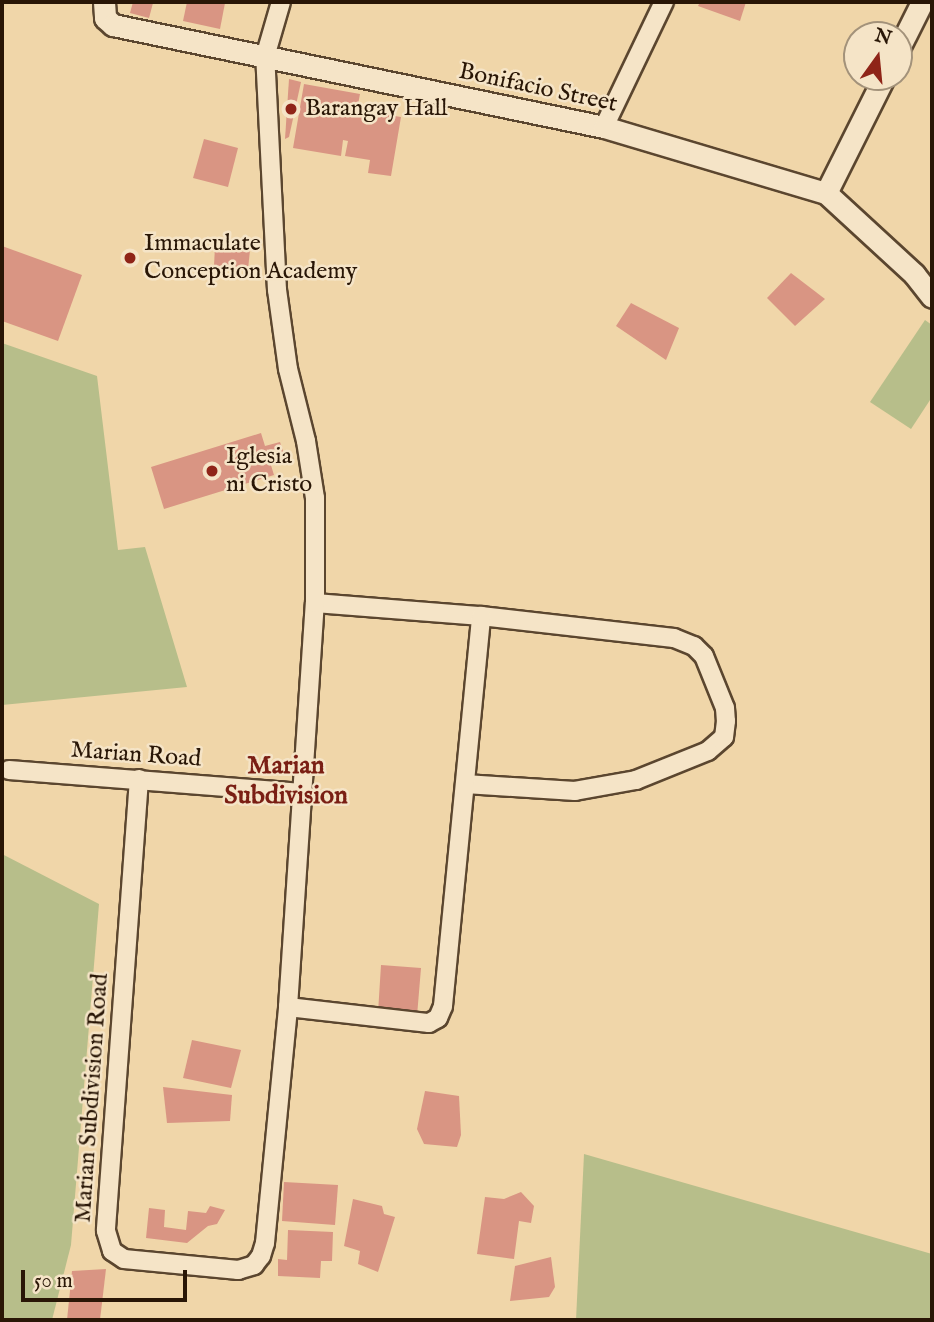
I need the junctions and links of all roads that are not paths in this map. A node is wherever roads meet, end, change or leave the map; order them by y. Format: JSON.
{"nodes":[{"id":1,"x":281,"y":2,"type":"edge"},
{"id":2,"x":664,"y":2,"type":"edge"},
{"id":3,"x":922,"y":2,"type":"edge"},
{"id":4,"x":104,"y":3,"type":"edge"},
{"id":5,"x":912,"y":21,"type":"edge"},
{"id":6,"x":265,"y":57,"type":"junction"},
{"id":7,"x":877,"y":91,"type":"edge"},
{"id":8,"x":604,"y":127,"type":"junction"},
{"id":9,"x":826,"y":193,"type":"junction"},
{"id":10,"x":932,"y":296,"type":"edge"},
{"id":11,"x":316,"y":603,"type":"junction"},
{"id":12,"x":481,"y":616,"type":"junction"},
{"id":13,"x":9,"y":770,"type":"dead end"},
{"id":14,"x":139,"y":779,"type":"junction"},
{"id":15,"x":465,"y":784,"type":"junction"},
{"id":16,"x":302,"y":793,"type":"junction"},
{"id":17,"x":288,"y":1007,"type":"junction"}],
"edges":[{"from":1,"to":6,"type":"street"},
{"from":2,"to":8,"type":"street"},
{"from":3,"to":5,"type":"street"},
{"from":4,"to":6,"type":"street","name":"Bonifacio Street"},
{"from":6,"to":8,"type":"street","name":"Bonifacio Street"},
{"from":6,"to":11,"type":"street"},
{"from":7,"to":9,"type":"street"},
{"from":8,"to":9,"type":"street","name":"Bonifacio Street"},
{"from":9,"to":10,"type":"street","name":"Bonifacio Street"},
{"from":11,"to":12,"type":"street"},
{"from":11,"to":16,"type":"street"},
{"from":12,"to":15,"type":"street"},
{"from":12,"to":15,"type":"street"},
{"from":13,"to":14,"type":"street","name":"Marian Road"},
{"from":14,"to":16,"type":"street","name":"Marian Road"},
{"from":14,"to":17,"type":"street","name":"Marian Subdivision Road"},
{"from":15,"to":17,"type":"street"},
{"from":16,"to":17,"type":"street"}]}
